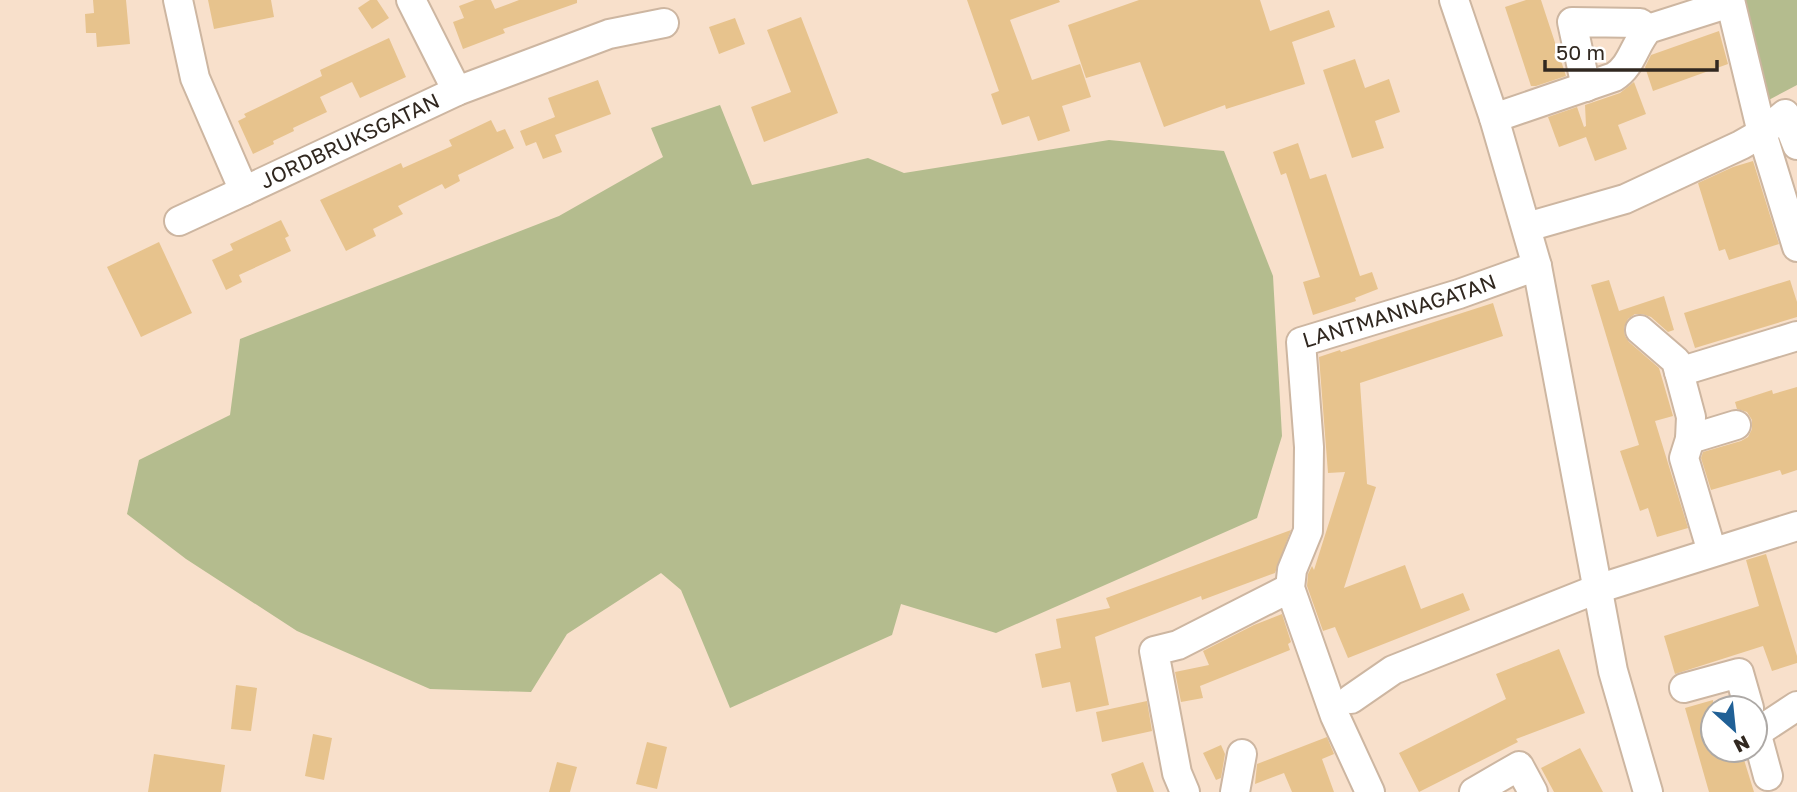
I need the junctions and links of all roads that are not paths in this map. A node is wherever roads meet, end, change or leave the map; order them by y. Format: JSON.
{"nodes":[{"id":1,"x":178,"y":0,"type":"edge"},
{"id":2,"x":411,"y":0,"type":"edge"},
{"id":3,"x":1454,"y":0,"type":"edge"},
{"id":4,"x":1730,"y":2,"type":"edge"},
{"id":5,"x":664,"y":23,"type":"dead end"},
{"id":6,"x":1648,"y":29,"type":"junction"},
{"id":7,"x":1586,"y":87,"type":"junction"},
{"id":8,"x":457,"y":91,"type":"junction"},
{"id":9,"x":1494,"y":118,"type":"junction"},
{"id":10,"x":1762,"y":133,"type":"junction"},
{"id":11,"x":1797,"y":145,"type":"edge"},
{"id":12,"x":244,"y":191,"type":"junction"},
{"id":13,"x":179,"y":221,"type":"dead end"},
{"id":14,"x":1527,"y":228,"type":"junction"},
{"id":15,"x":1796,"y":236,"type":"edge"},
{"id":16,"x":1537,"y":266,"type":"junction"},
{"id":17,"x":1640,"y":330,"type":"dead end"},
{"id":18,"x":1797,"y":336,"type":"edge"},
{"id":19,"x":1679,"y":372,"type":"junction"},
{"id":20,"x":1736,"y":425,"type":"dead end"},
{"id":21,"x":1690,"y":439,"type":"junction"},
{"id":22,"x":1797,"y":526,"type":"edge"},
{"id":23,"x":1712,"y":552,"type":"junction"},
{"id":24,"x":1290,"y":588,"type":"junction"},
{"id":25,"x":1597,"y":589,"type":"junction"},
{"id":26,"x":1684,"y":688,"type":"dead end"},
{"id":27,"x":1745,"y":694,"type":"edge"},
{"id":28,"x":1351,"y":699,"type":"dead end"},
{"id":29,"x":1797,"y":706,"type":"edge"},
{"id":30,"x":1769,"y":717,"type":"edge"},
{"id":31,"x":1242,"y":754,"type":"dead end"},
{"id":32,"x":1765,"y":764,"type":"edge"},
{"id":33,"x":1768,"y":776,"type":"dead end"},
{"id":34,"x":1185,"y":792,"type":"edge"},
{"id":35,"x":1235,"y":792,"type":"edge"},
{"id":36,"x":1370,"y":792,"type":"edge"},
{"id":37,"x":1474,"y":792,"type":"edge"},
{"id":38,"x":1533,"y":792,"type":"edge"},
{"id":39,"x":1648,"y":792,"type":"edge"}],
"edges":[{"from":1,"to":12,"type":"street","name":"JORDBRUKSGATAN"},
{"from":2,"to":8,"type":"street","name":"JORDBRUKSGATAN"},
{"from":3,"to":9,"type":"street"},
{"from":4,"to":6,"type":"street"},
{"from":4,"to":10,"type":"street"},
{"from":5,"to":8,"type":"street","name":"JORDBRUKSGATAN"},
{"from":6,"to":7,"type":"street"},
{"from":6,"to":7,"type":"street"},
{"from":7,"to":9,"type":"street"},
{"from":8,"to":12,"type":"street","name":"JORDBRUKSGATAN"},
{"from":9,"to":14,"type":"street"},
{"from":10,"to":11,"type":"street"},
{"from":10,"to":14,"type":"street"},
{"from":10,"to":15,"type":"street"},
{"from":12,"to":13,"type":"street","name":"JORDBRUKSGATAN"},
{"from":14,"to":16,"type":"street"},
{"from":16,"to":24,"type":"street","name":"LANTMANNAGATAN"},
{"from":16,"to":25,"type":"street"},
{"from":17,"to":19,"type":"street"},
{"from":18,"to":19,"type":"street"},
{"from":19,"to":21,"type":"street"},
{"from":20,"to":21,"type":"street"},
{"from":21,"to":23,"type":"street"},
{"from":22,"to":23,"type":"street"},
{"from":23,"to":25,"type":"street"},
{"from":24,"to":34,"type":"street"},
{"from":24,"to":36,"type":"street"},
{"from":25,"to":28,"type":"street"},
{"from":25,"to":39,"type":"street"},
{"from":26,"to":27,"type":"street"},
{"from":29,"to":30,"type":"street"},
{"from":31,"to":35,"type":"street"},
{"from":32,"to":33,"type":"street"},
{"from":37,"to":38,"type":"street"}]}
